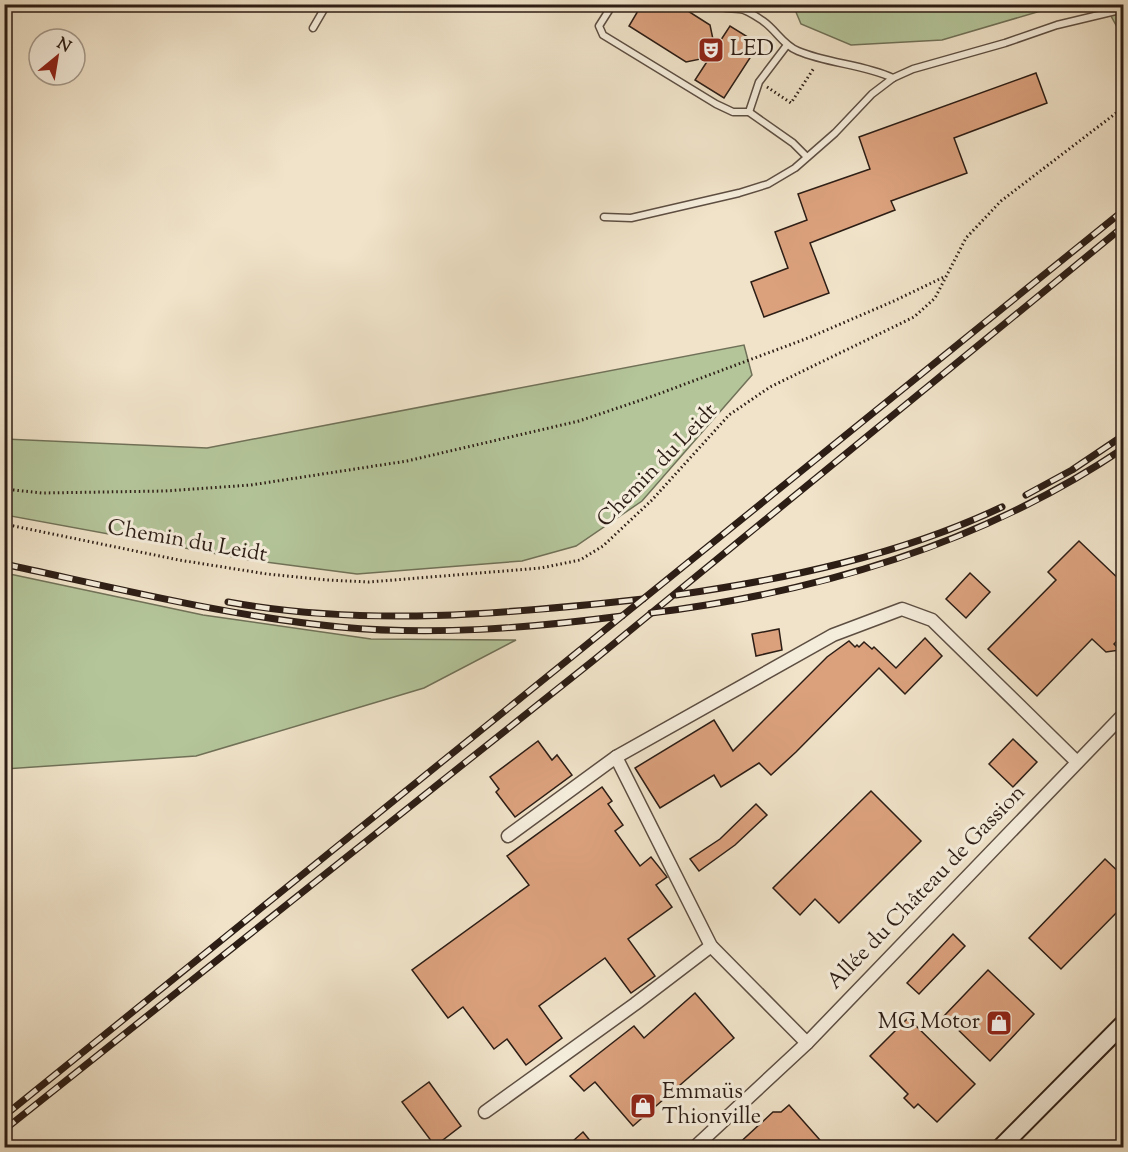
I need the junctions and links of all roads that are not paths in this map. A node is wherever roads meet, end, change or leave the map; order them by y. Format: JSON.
{"nodes":[{"id":1,"x":327,"y":4,"type":"edge"},
{"id":2,"x":613,"y":4,"type":"edge"},
{"id":3,"x":712,"y":4,"type":"edge"},
{"id":4,"x":1124,"y":9,"type":"edge"},
{"id":5,"x":313,"y":28,"type":"dead end"},
{"id":6,"x":787,"y":45,"type":"junction"},
{"id":7,"x":893,"y":78,"type":"junction"},
{"id":8,"x":749,"y":112,"type":"junction"},
{"id":9,"x":807,"y":158,"type":"junction"},
{"id":10,"x":604,"y":217,"type":"dead end"},
{"id":11,"x":1124,"y":714,"type":"edge"},
{"id":12,"x":616,"y":757,"type":"junction"},
{"id":13,"x":1077,"y":762,"type":"junction"},
{"id":14,"x":508,"y":836,"type":"dead end"},
{"id":15,"x":711,"y":946,"type":"junction"},
{"id":16,"x":1124,"y":1023,"type":"edge"},
{"id":17,"x":807,"y":1043,"type":"junction"},
{"id":18,"x":485,"y":1112,"type":"dead end"},
{"id":19,"x":694,"y":1148,"type":"edge"},
{"id":20,"x":1000,"y":1148,"type":"edge"}],
"edges":[{"from":1,"to":5,"type":"lane"},
{"from":2,"to":8,"type":"lane"},
{"from":3,"to":6,"type":"lane"},
{"from":4,"to":7,"type":"lane"},
{"from":6,"to":7,"type":"lane"},
{"from":6,"to":8,"type":"lane"},
{"from":7,"to":9,"type":"lane"},
{"from":8,"to":9,"type":"lane"},
{"from":9,"to":10,"type":"lane"},
{"from":11,"to":13,"type":"street","name":"Allée du Château de Gassion"},
{"from":12,"to":13,"type":"street"},
{"from":12,"to":14,"type":"street"},
{"from":12,"to":15,"type":"street"},
{"from":13,"to":17,"type":"street","name":"Allée du Château de Gassion"},
{"from":15,"to":17,"type":"street"},
{"from":15,"to":18,"type":"street"},
{"from":16,"to":20,"type":"main road"},
{"from":17,"to":19,"type":"street","name":"Allée du Château de Gassion"}]}
